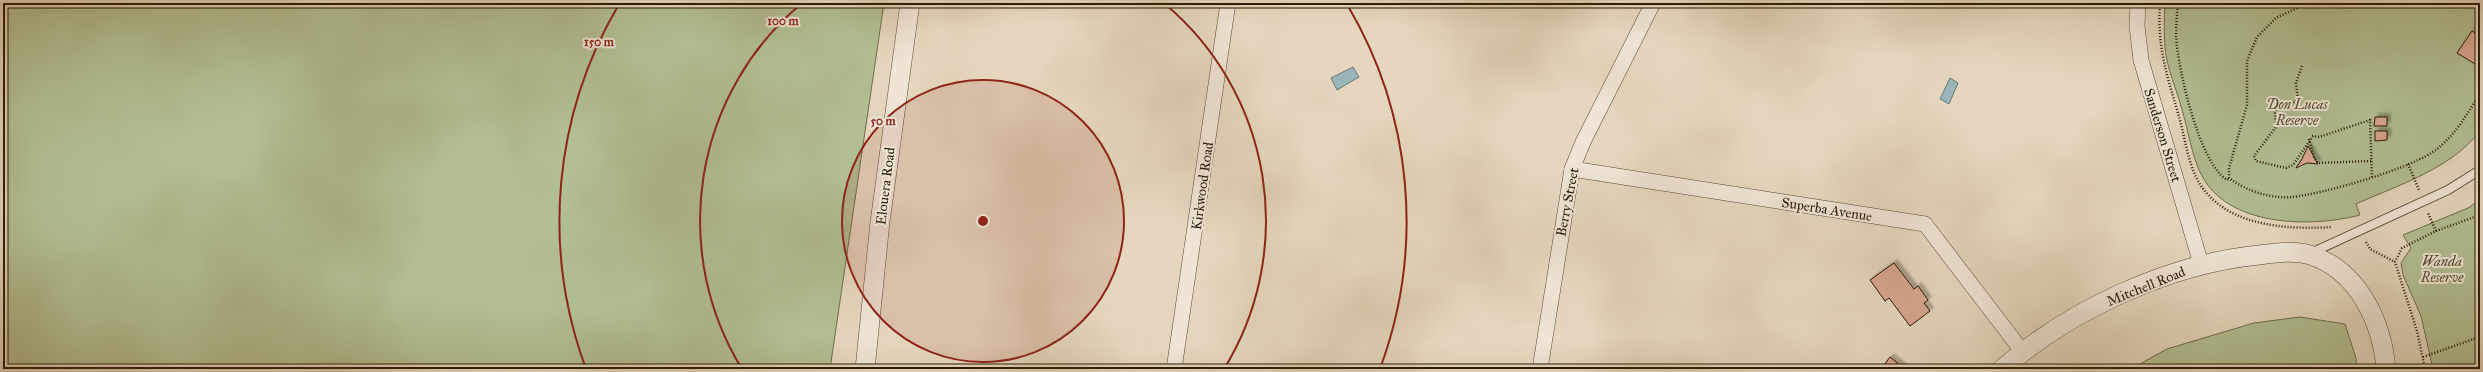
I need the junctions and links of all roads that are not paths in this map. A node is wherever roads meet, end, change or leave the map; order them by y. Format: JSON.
{"nodes":[{"id":1,"x":910,"y":3,"type":"edge"},
{"id":2,"x":1228,"y":3,"type":"edge"},
{"id":3,"x":1653,"y":3,"type":"edge"},
{"id":4,"x":2138,"y":3,"type":"edge"},
{"id":5,"x":1572,"y":169,"type":"junction"},
{"id":6,"x":2480,"y":170,"type":"edge"},
{"id":7,"x":2309,"y":254,"type":"junction"},
{"id":8,"x":2201,"y":264,"type":"junction"},
{"id":9,"x":2022,"y":351,"type":"junction"},
{"id":10,"x":865,"y":369,"type":"edge"},
{"id":11,"x":1174,"y":369,"type":"edge"},
{"id":12,"x":1540,"y":369,"type":"edge"},
{"id":13,"x":2002,"y":369,"type":"edge"},
{"id":14,"x":2386,"y":369,"type":"edge"}],
"edges":[{"from":1,"to":10,"type":"street","name":"Elouera Road"},
{"from":2,"to":11,"type":"street","name":"Kirkwood Road"},
{"from":3,"to":5,"type":"street","name":"Berry Street"},
{"from":4,"to":8,"type":"street","name":"Sanderson Street"},
{"from":5,"to":9,"type":"street","name":"Superba Avenue"},
{"from":5,"to":12,"type":"street","name":"Berry Street"},
{"from":6,"to":7,"type":"lane","name":"Mitchell Road"},
{"from":7,"to":8,"type":"street","name":"Mitchell Road"},
{"from":7,"to":14,"type":"street","name":"Mitchell Road"},
{"from":8,"to":9,"type":"street","name":"Mitchell Road"},
{"from":9,"to":13,"type":"street","name":"Mitchell Road"}]}
